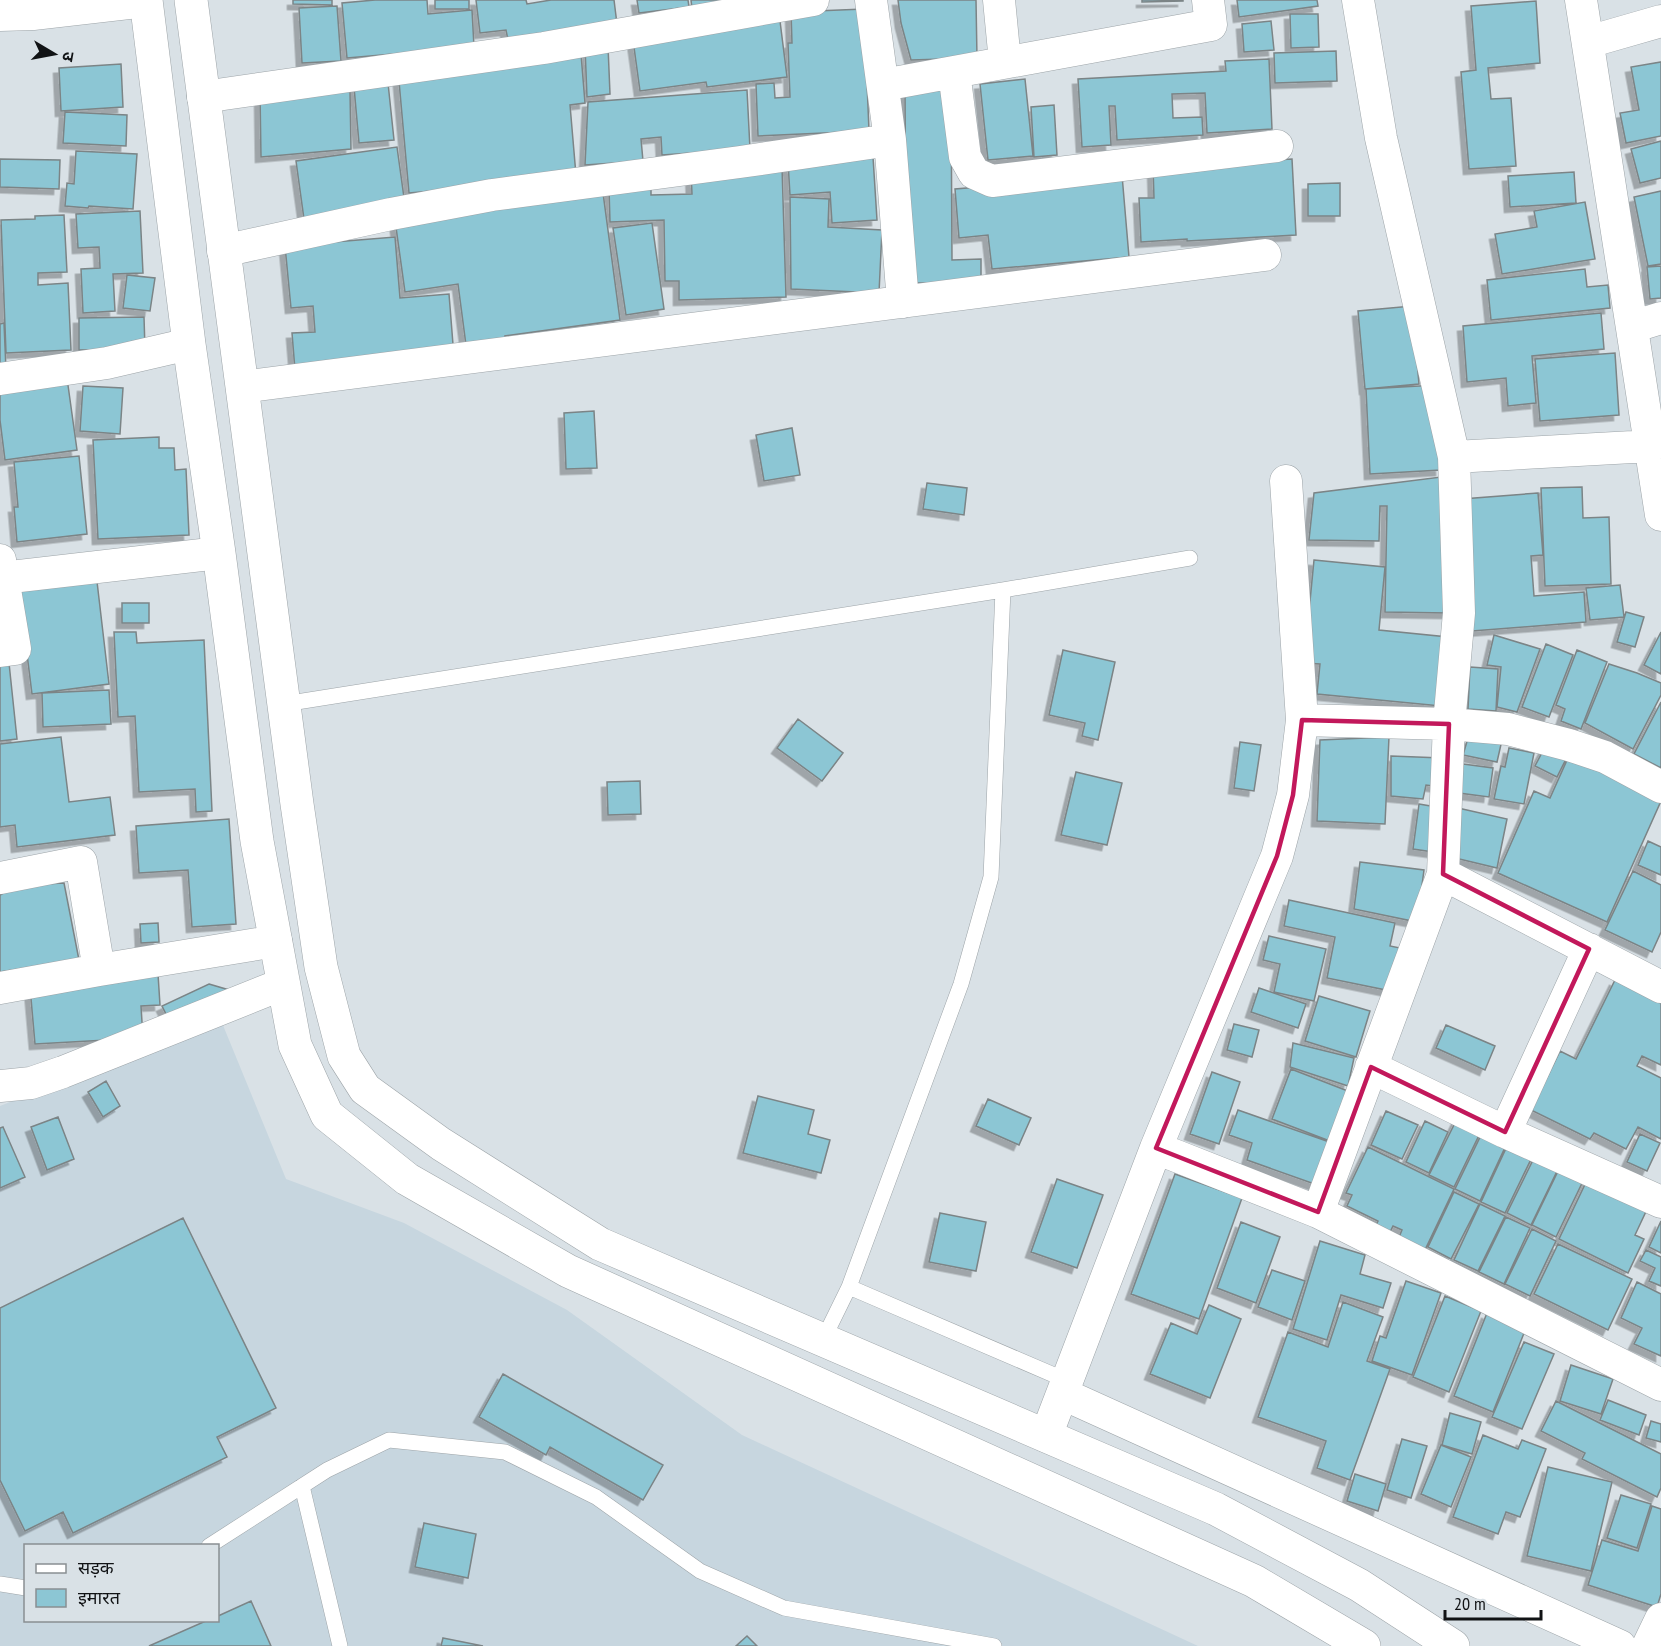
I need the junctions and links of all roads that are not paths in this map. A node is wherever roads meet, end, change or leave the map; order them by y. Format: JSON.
{"nodes":[{"id":1,"x":146,"y":0,"type":"edge"},
{"id":2,"x":191,"y":0,"type":"edge"},
{"id":3,"x":813,"y":0,"type":"edge"},
{"id":4,"x":871,"y":0,"type":"edge"},
{"id":5,"x":999,"y":0,"type":"edge"},
{"id":6,"x":1208,"y":0,"type":"edge"},
{"id":7,"x":1358,"y":0,"type":"edge"},
{"id":8,"x":1581,"y":0,"type":"edge"},
{"id":9,"x":0,"y":15,"type":"edge"},
{"id":10,"x":1661,"y":21,"type":"edge"},
{"id":11,"x":1587,"y":42,"type":"junction"},
{"id":12,"x":1005,"y":62,"type":"junction"},
{"id":13,"x":954,"y":72,"type":"junction"},
{"id":14,"x":883,"y":85,"type":"junction"},
{"id":15,"x":203,"y":97,"type":"junction"},
{"id":16,"x":890,"y":140,"type":"junction"},
{"id":17,"x":1277,"y":146,"type":"dead end"},
{"id":18,"x":223,"y":251,"type":"junction"},
{"id":19,"x":1265,"y":255,"type":"dead end"},
{"id":20,"x":903,"y":302,"type":"junction"},
{"id":21,"x":1646,"y":322,"type":"edge"},
{"id":22,"x":189,"y":344,"type":"junction"},
{"id":23,"x":0,"y":379,"type":"edge"},
{"id":24,"x":242,"y":387,"type":"junction"},
{"id":25,"x":1651,"y":446,"type":"junction"},
{"id":26,"x":1454,"y":457,"type":"junction"},
{"id":27,"x":1286,"y":481,"type":"dead end"},
{"id":28,"x":1660,"y":507,"type":"edge"},
{"id":29,"x":219,"y":553,"type":"junction"},
{"id":30,"x":1190,"y":558,"type":"dead end"},
{"id":31,"x":1,"y":569,"type":"edge"},
{"id":32,"x":1003,"y":590,"type":"junction"},
{"id":33,"x":0,"y":651,"type":"edge"},
{"id":34,"x":284,"y":704,"type":"junction"},
{"id":35,"x":1302,"y":720,"type":"junction"},
{"id":36,"x":1449,"y":724,"type":"junction"},
{"id":37,"x":1661,"y":787,"type":"edge"},
{"id":38,"x":1443,"y":874,"type":"junction"},
{"id":39,"x":0,"y":878,"type":"edge"},
{"id":40,"x":276,"y":941,"type":"junction"},
{"id":41,"x":1589,"y":949,"type":"junction"},
{"id":42,"x":99,"y":970,"type":"junction"},
{"id":43,"x":283,"y":984,"type":"junction"},
{"id":44,"x":1661,"y":987,"type":"edge"},
{"id":45,"x":0,"y":988,"type":"edge"},
{"id":46,"x":1371,"y":1067,"type":"junction"},
{"id":47,"x":0,"y":1086,"type":"edge"},
{"id":48,"x":1505,"y":1132,"type":"junction"},
{"id":49,"x":1156,"y":1148,"type":"junction"},
{"id":50,"x":1661,"y":1202,"type":"edge"},
{"id":51,"x":1318,"y":1212,"type":"junction"},
{"id":52,"x":849,"y":1287,"type":"junction"},
{"id":53,"x":823,"y":1340,"type":"junction"},
{"id":54,"x":1661,"y":1385,"type":"edge"},
{"id":55,"x":1066,"y":1388,"type":"junction"},
{"id":56,"x":1046,"y":1436,"type":"junction"},
{"id":57,"x":302,"y":1486,"type":"junction"},
{"id":58,"x":211,"y":1544,"type":"edge"},
{"id":59,"x":0,"y":1584,"type":"edge"},
{"id":60,"x":24,"y":1588,"type":"edge"},
{"id":61,"x":1661,"y":1619,"type":"edge"},
{"id":62,"x":340,"y":1646,"type":"edge"},
{"id":63,"x":994,"y":1646,"type":"edge"},
{"id":64,"x":1364,"y":1646,"type":"edge"},
{"id":65,"x":1453,"y":1646,"type":"edge"},
{"id":66,"x":1620,"y":1646,"type":"edge"},
{"id":67,"x":1648,"y":1646,"type":"edge"}],
"edges":[{"from":1,"to":9,"type":"street"},
{"from":1,"to":22,"type":"main road"},
{"from":2,"to":15,"type":"main road"},
{"from":3,"to":15,"type":"street"},
{"from":4,"to":14,"type":"street"},
{"from":5,"to":12,"type":"street"},
{"from":6,"to":12,"type":"street"},
{"from":7,"to":26,"type":"street"},
{"from":8,"to":11,"type":"street"},
{"from":10,"to":11,"type":"street"},
{"from":11,"to":21,"type":"street"},
{"from":12,"to":13,"type":"street"},
{"from":13,"to":14,"type":"street"},
{"from":13,"to":17,"type":"street"},
{"from":14,"to":16,"type":"street"},
{"from":15,"to":18,"type":"main road"},
{"from":16,"to":18,"type":"street"},
{"from":16,"to":20,"type":"street"},
{"from":18,"to":24,"type":"main road"},
{"from":19,"to":20,"type":"street"},
{"from":20,"to":24,"type":"street"},
{"from":21,"to":25,"type":"street"},
{"from":22,"to":23,"type":"street"},
{"from":22,"to":29,"type":"main road"},
{"from":24,"to":34,"type":"main road"},
{"from":25,"to":26,"type":"street"},
{"from":25,"to":28,"type":"street"},
{"from":26,"to":36,"type":"street"},
{"from":27,"to":35,"type":"street"},
{"from":29,"to":31,"type":"street"},
{"from":29,"to":40,"type":"main road"},
{"from":30,"to":32,"type":"lane"},
{"from":31,"to":33,"type":"street"},
{"from":32,"to":34,"type":"lane"},
{"from":32,"to":52,"type":"lane"},
{"from":34,"to":53,"type":"main road"},
{"from":35,"to":36,"type":"street"},
{"from":35,"to":49,"type":"street"},
{"from":36,"to":37,"type":"street"},
{"from":36,"to":38,"type":"street"},
{"from":38,"to":41,"type":"street"},
{"from":38,"to":46,"type":"street"},
{"from":39,"to":42,"type":"street"},
{"from":40,"to":42,"type":"street"},
{"from":40,"to":43,"type":"main road"},
{"from":41,"to":44,"type":"street"},
{"from":41,"to":48,"type":"street"},
{"from":42,"to":45,"type":"street"},
{"from":43,"to":47,"type":"street"},
{"from":43,"to":64,"type":"main road"},
{"from":46,"to":48,"type":"street"},
{"from":46,"to":51,"type":"street"},
{"from":48,"to":50,"type":"street"},
{"from":49,"to":51,"type":"street"},
{"from":49,"to":55,"type":"street"},
{"from":51,"to":54,"type":"street"},
{"from":52,"to":53,"type":"lane"},
{"from":52,"to":55,"type":"lane"},
{"from":53,"to":56,"type":"main road"},
{"from":55,"to":56,"type":"street"},
{"from":55,"to":66,"type":"street"},
{"from":56,"to":65,"type":"main road"},
{"from":57,"to":58,"type":"lane"},
{"from":57,"to":62,"type":"lane"},
{"from":57,"to":63,"type":"lane"},
{"from":59,"to":60,"type":"lane"},
{"from":61,"to":67,"type":"street"}]}
